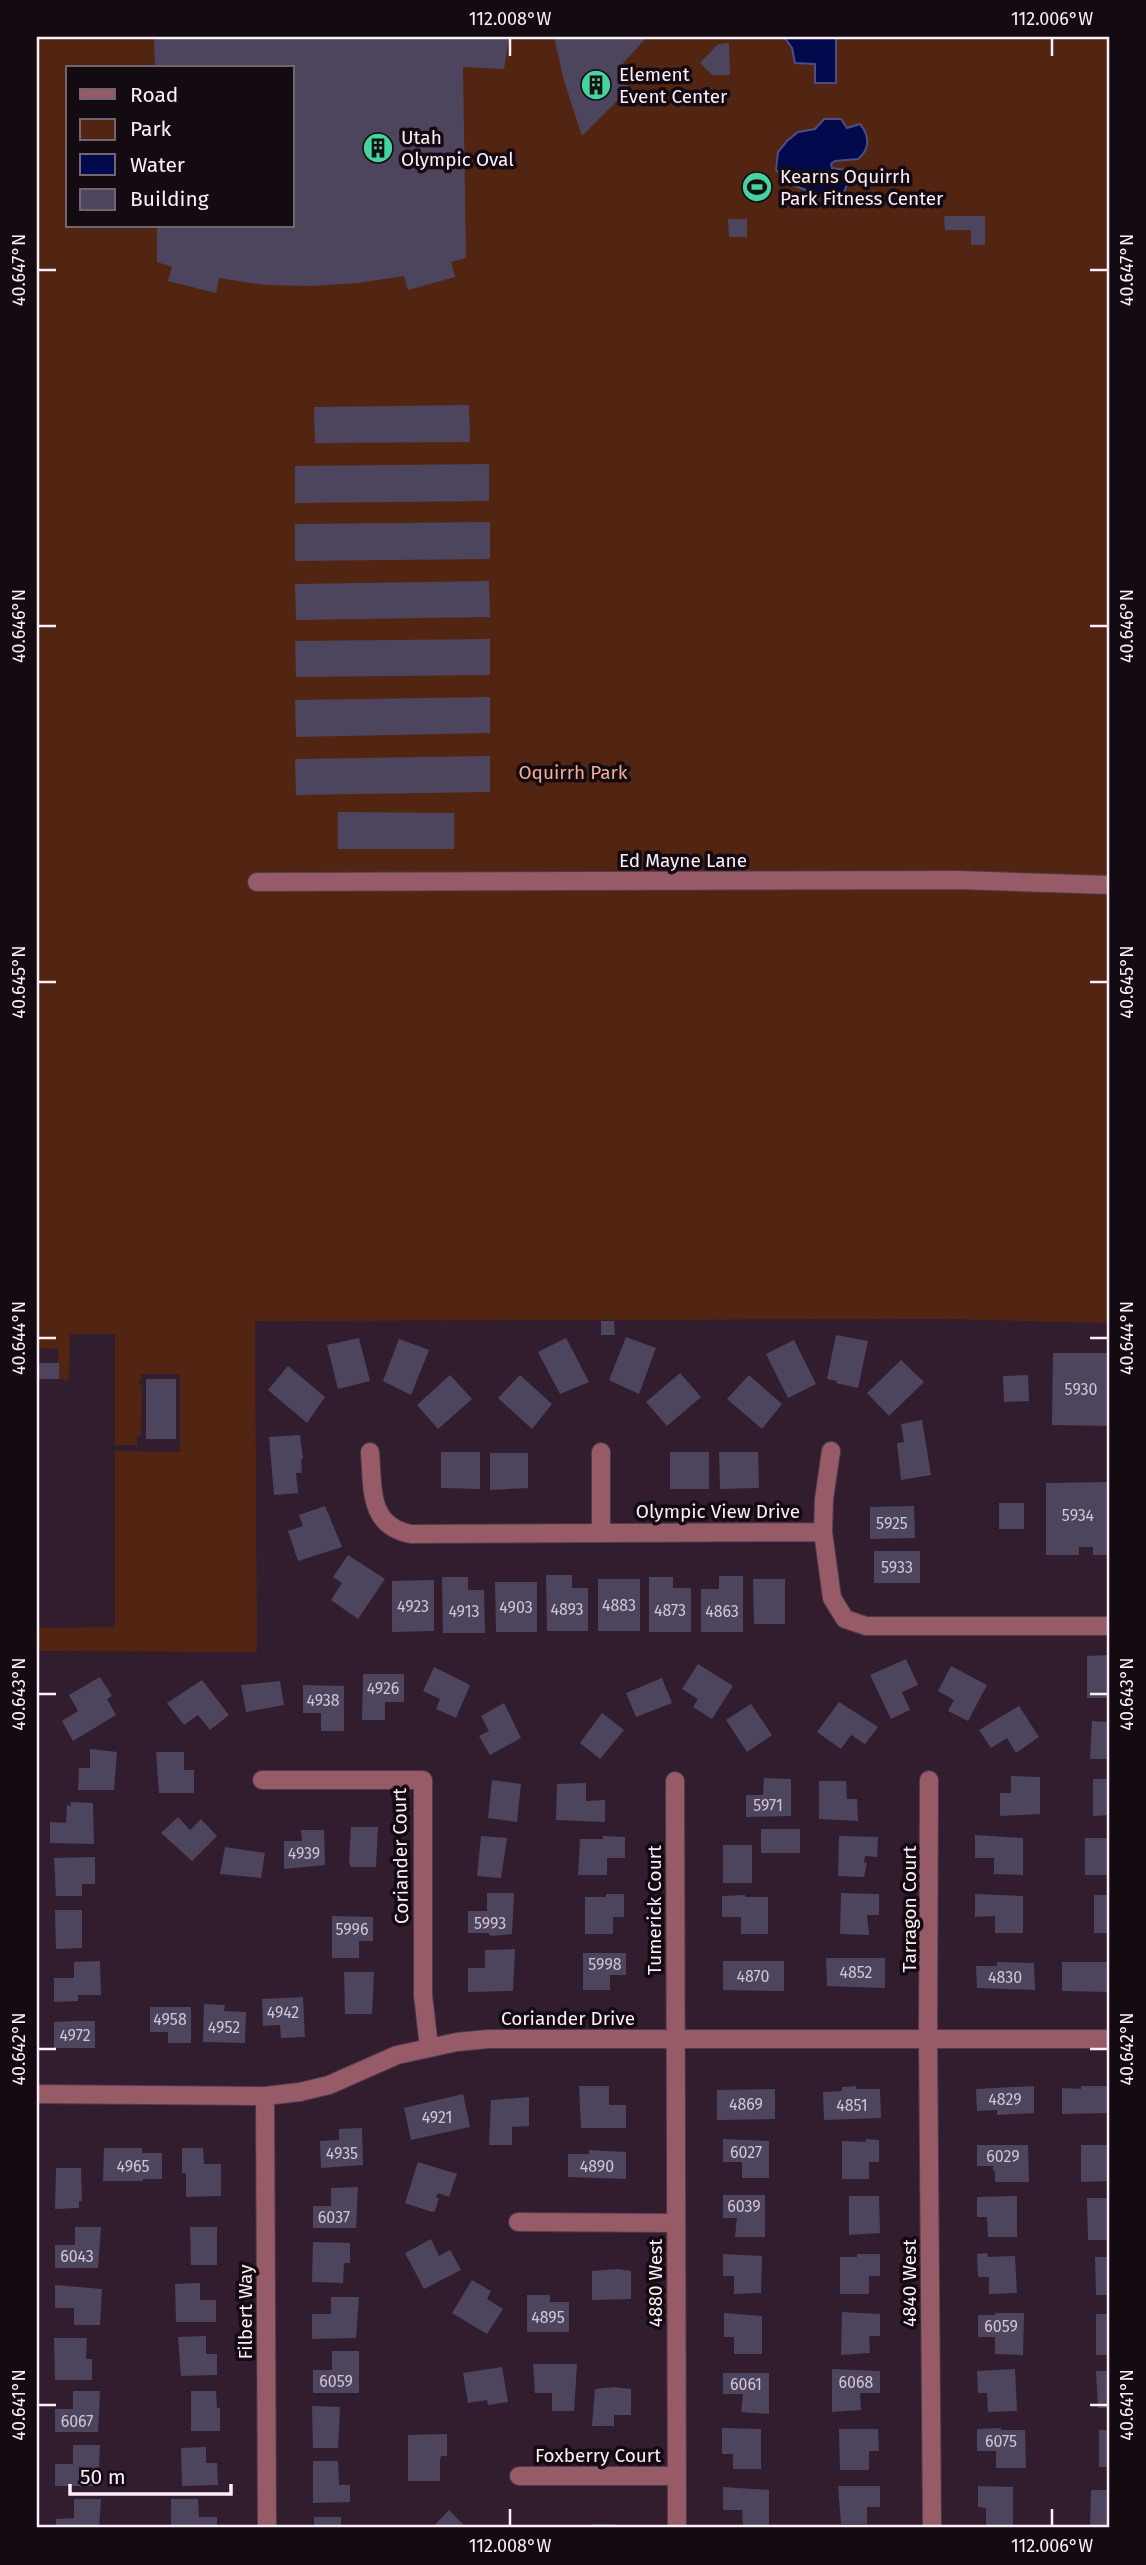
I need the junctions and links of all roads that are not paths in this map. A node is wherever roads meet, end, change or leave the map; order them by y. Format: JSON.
{"nodes":[{"id":1,"x":257,"y":882,"type":"dead end"},
{"id":2,"x":1109,"y":885,"type":"edge"},
{"id":3,"x":831,"y":1451,"type":"dead end"},
{"id":4,"x":370,"y":1452,"type":"dead end"},
{"id":5,"x":601,"y":1452,"type":"dead end"},
{"id":6,"x":601,"y":1532,"type":"junction"},
{"id":7,"x":823,"y":1532,"type":"junction"},
{"id":8,"x":1109,"y":1626,"type":"edge"},
{"id":9,"x":262,"y":1780,"type":"dead end"},
{"id":10,"x":929,"y":1780,"type":"dead end"},
{"id":11,"x":675,"y":1781,"type":"dead end"},
{"id":12,"x":676,"y":2038,"type":"junction"},
{"id":13,"x":928,"y":2038,"type":"junction"},
{"id":14,"x":1109,"y":2039,"type":"edge"},
{"id":15,"x":429,"y":2047,"type":"junction"},
{"id":16,"x":37,"y":2094,"type":"edge"},
{"id":17,"x":265,"y":2096,"type":"junction"},
{"id":18,"x":518,"y":2222,"type":"dead end"},
{"id":19,"x":676,"y":2223,"type":"junction"},
{"id":20,"x":519,"y":2476,"type":"dead end"},
{"id":21,"x":677,"y":2476,"type":"junction"},
{"id":22,"x":267,"y":2528,"type":"edge"},
{"id":23,"x":677,"y":2528,"type":"edge"},
{"id":24,"x":932,"y":2528,"type":"edge"}],
"edges":[{"from":1,"to":2,"type":"street","name":"Ed Mayne Lane"},
{"from":3,"to":7,"type":"street"},
{"from":4,"to":6,"type":"street","name":"Olympic View Drive"},
{"from":5,"to":6,"type":"street"},
{"from":6,"to":7,"type":"street","name":"Olympic View Drive"},
{"from":7,"to":8,"type":"street","name":"Olympic View Drive"},
{"from":9,"to":15,"type":"street","name":"Coriander Court"},
{"from":10,"to":13,"type":"street","name":"Tarragon Court"},
{"from":11,"to":12,"type":"street","name":"Tumerick Court"},
{"from":12,"to":13,"type":"street","name":"Coriander Drive"},
{"from":12,"to":15,"type":"street","name":"Coriander Drive"},
{"from":12,"to":19,"type":"street","name":"4880 West"},
{"from":13,"to":14,"type":"street","name":"Coriander Drive"},
{"from":13,"to":24,"type":"street","name":"4840 West"},
{"from":15,"to":17,"type":"street","name":"Coriander Drive"},
{"from":16,"to":17,"type":"street","name":"Coriander Drive"},
{"from":17,"to":22,"type":"street","name":"Filbert Way"},
{"from":18,"to":19,"type":"street"},
{"from":19,"to":21,"type":"street","name":"4880 West"},
{"from":20,"to":21,"type":"street","name":"Foxberry Court"},
{"from":21,"to":23,"type":"street","name":"4880 West"}]}
